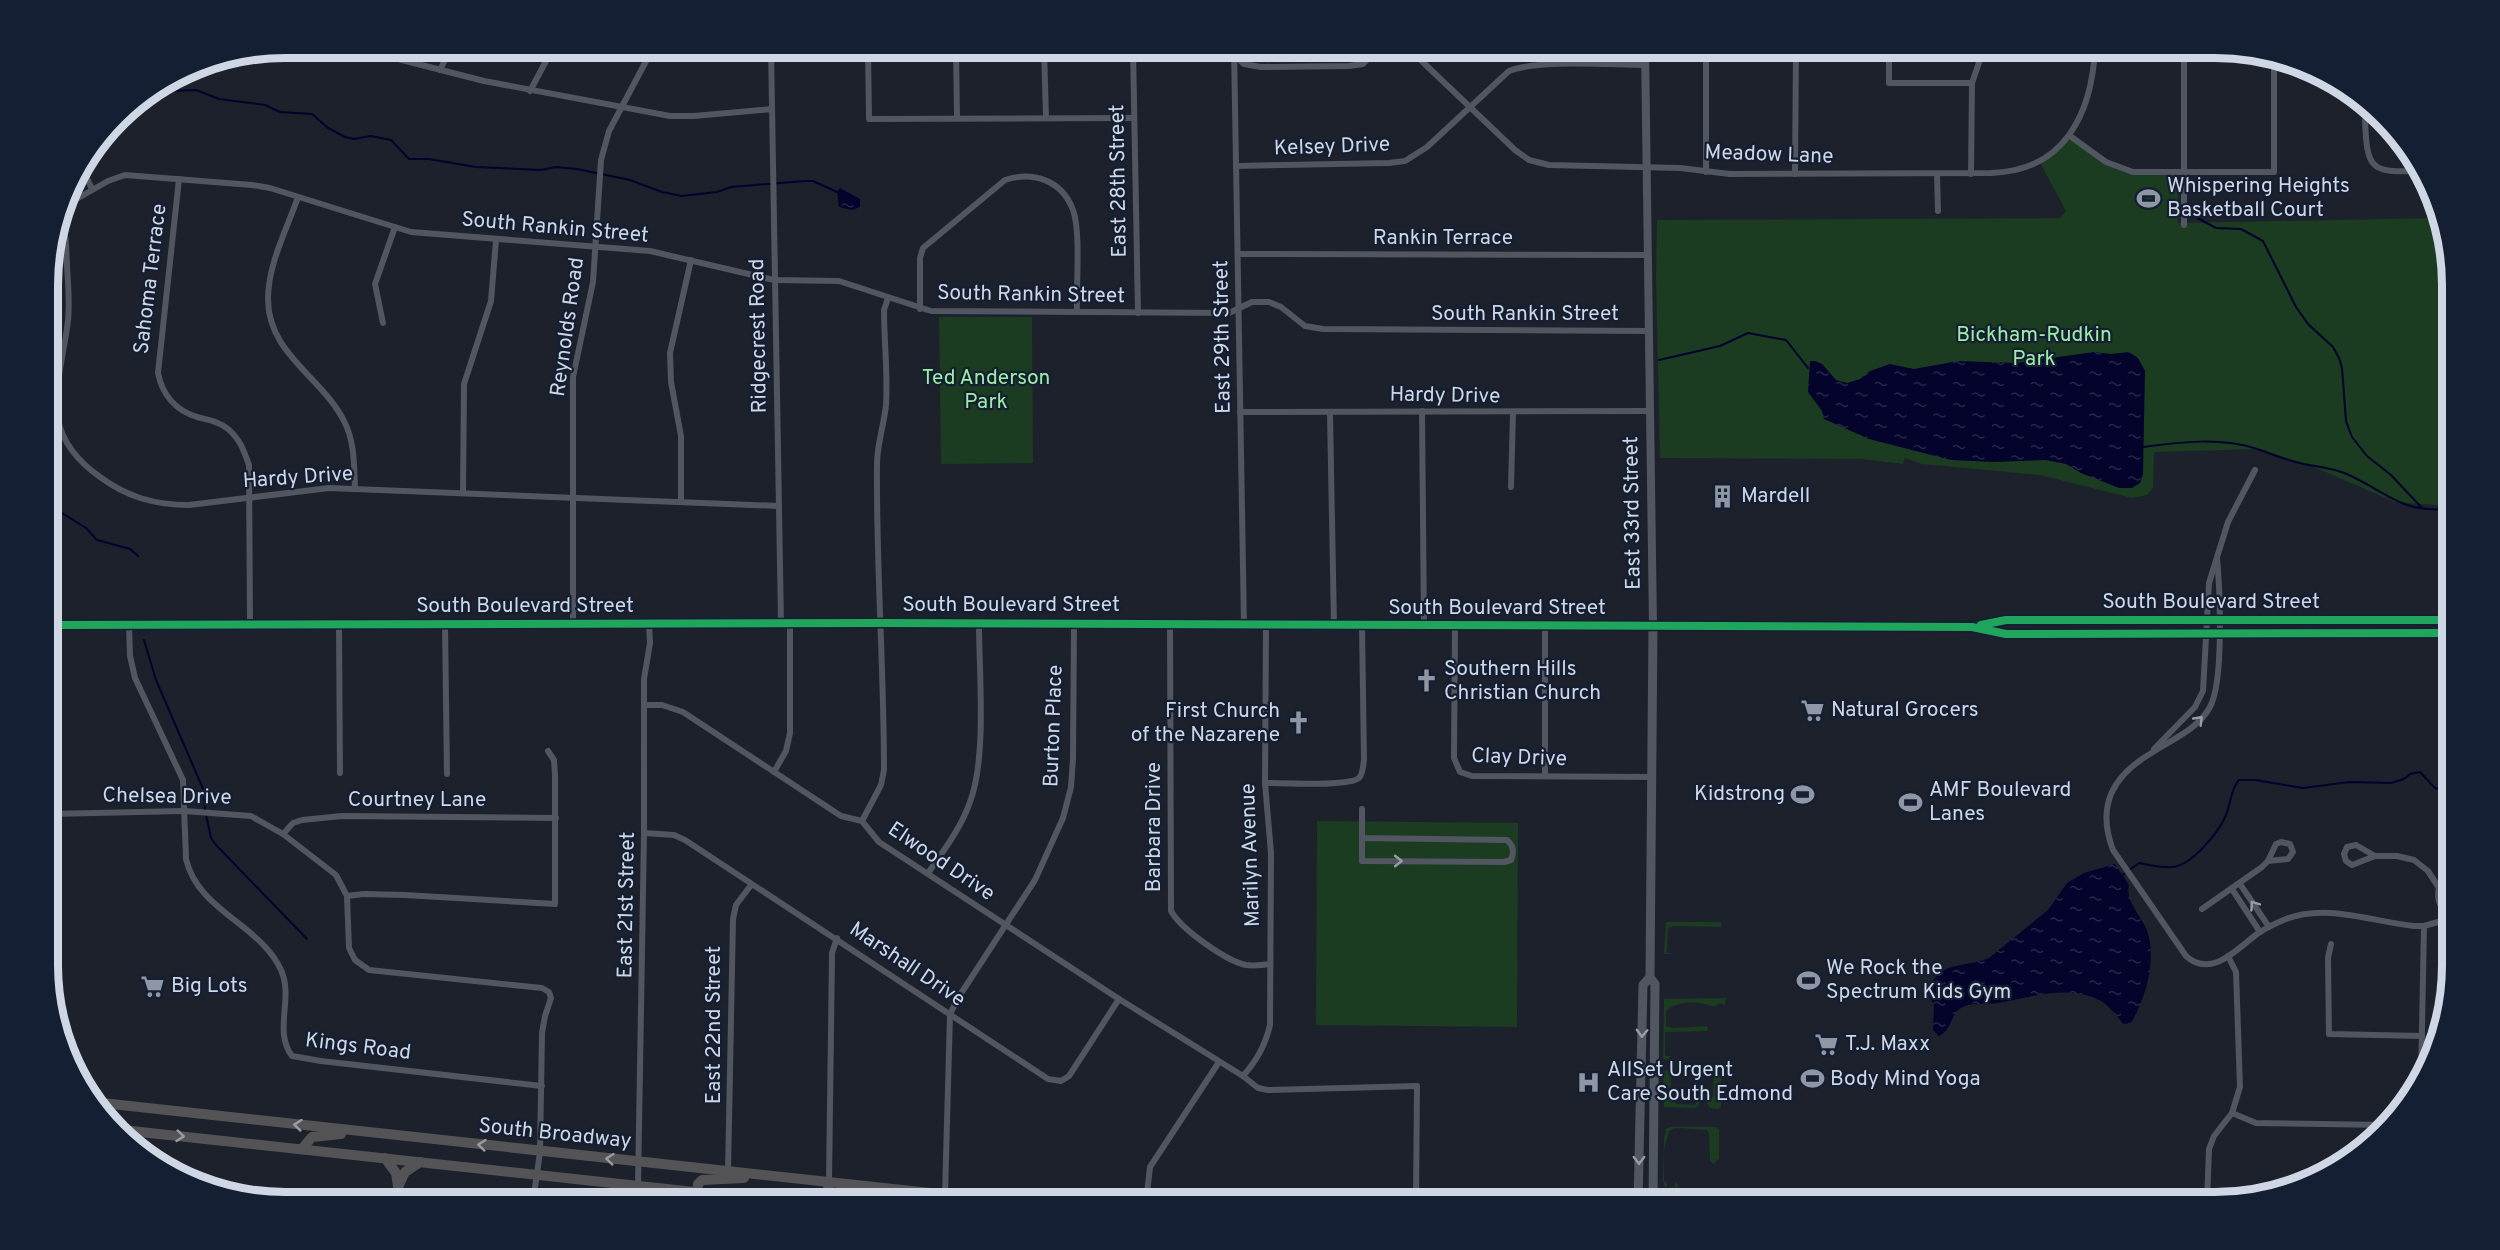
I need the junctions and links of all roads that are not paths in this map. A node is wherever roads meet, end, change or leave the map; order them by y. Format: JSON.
{"nodes":[{"id":1,"x":394,"y":58,"type":"edge"},
{"id":2,"x":447,"y":58,"type":"edge"},
{"id":3,"x":548,"y":58,"type":"edge"},
{"id":4,"x":648,"y":58,"type":"edge"},
{"id":5,"x":771,"y":58,"type":"edge"},
{"id":6,"x":868,"y":58,"type":"edge"},
{"id":7,"x":956,"y":58,"type":"edge"},
{"id":8,"x":1044,"y":58,"type":"edge"},
{"id":9,"x":1133,"y":58,"type":"edge"},
{"id":10,"x":1234,"y":58,"type":"edge"},
{"id":11,"x":1235,"y":58,"type":"edge"},
{"id":12,"x":1369,"y":58,"type":"edge"},
{"id":13,"x":1419,"y":58,"type":"edge"},
{"id":14,"x":1645,"y":58,"type":"edge"},
{"id":15,"x":1796,"y":58,"type":"edge"},
{"id":16,"x":1981,"y":58,"type":"edge"},
{"id":17,"x":2095,"y":58,"type":"edge"},
{"id":18,"x":2184,"y":58,"type":"edge"},
{"id":19,"x":1889,"y":61,"type":"dead end"},
{"id":20,"x":1706,"y":62,"type":"dead end"},
{"id":21,"x":1645,"y":65,"type":"junction"},
{"id":22,"x":2274,"y":66,"type":"edge"},
{"id":23,"x":440,"y":70,"type":"junction"},
{"id":24,"x":1972,"y":83,"type":"junction"},
{"id":25,"x":530,"y":91,"type":"junction"},
{"id":26,"x":1469,"y":106,"type":"junction"},
{"id":27,"x":622,"y":108,"type":"junction"},
{"id":28,"x":772,"y":109,"type":"junction"},
{"id":29,"x":957,"y":118,"type":"junction"},
{"id":30,"x":1046,"y":118,"type":"junction"},
{"id":31,"x":1134,"y":118,"type":"junction"},
{"id":32,"x":2365,"y":120,"type":"dead end"},
{"id":33,"x":2070,"y":136,"type":"junction"},
{"id":34,"x":1236,"y":166,"type":"junction"},
{"id":35,"x":1647,"y":167,"type":"junction"},
{"id":36,"x":1706,"y":172,"type":"junction"},
{"id":37,"x":2411,"y":172,"type":"edge"},
{"id":38,"x":2183,"y":173,"type":"junction"},
{"id":39,"x":1795,"y":174,"type":"junction"},
{"id":40,"x":1937,"y":174,"type":"junction"},
{"id":41,"x":1971,"y":174,"type":"junction"},
{"id":42,"x":86,"y":177,"type":"edge"},
{"id":43,"x":179,"y":179,"type":"junction"},
{"id":44,"x":92,"y":189,"type":"junction"},
{"id":45,"x":298,"y":197,"type":"junction"},
{"id":46,"x":76,"y":199,"type":"edge"},
{"id":47,"x":1938,"y":211,"type":"dead end"},
{"id":48,"x":2184,"y":225,"type":"dead end"},
{"id":49,"x":395,"y":227,"type":"junction"},
{"id":50,"x":64,"y":236,"type":"edge"},
{"id":51,"x":496,"y":240,"type":"junction"},
{"id":52,"x":595,"y":247,"type":"junction"},
{"id":53,"x":1238,"y":254,"type":"junction"},
{"id":54,"x":1648,"y":255,"type":"junction"},
{"id":55,"x":691,"y":260,"type":"junction"},
{"id":56,"x":774,"y":280,"type":"junction"},
{"id":57,"x":888,"y":298,"type":"junction"},
{"id":58,"x":1239,"y":308,"type":"junction"},
{"id":59,"x":920,"y":309,"type":"junction"},
{"id":60,"x":1077,"y":312,"type":"junction"},
{"id":61,"x":1138,"y":313,"type":"junction"},
{"id":62,"x":383,"y":323,"type":"dead end"},
{"id":63,"x":1650,"y":331,"type":"junction"},
{"id":64,"x":58,"y":382,"type":"edge"},
{"id":65,"x":1422,"y":411,"type":"junction"},
{"id":66,"x":1650,"y":411,"type":"junction"},
{"id":67,"x":1240,"y":412,"type":"junction"},
{"id":68,"x":1330,"y":413,"type":"junction"},
{"id":69,"x":1513,"y":413,"type":"junction"},
{"id":70,"x":58,"y":415,"type":"edge"},
{"id":71,"x":2255,"y":470,"type":"dead end"},
{"id":72,"x":1512,"y":487,"type":"dead end"},
{"id":73,"x":356,"y":489,"type":"junction"},
{"id":74,"x":463,"y":493,"type":"junction"},
{"id":75,"x":249,"y":498,"type":"junction"},
{"id":76,"x":574,"y":498,"type":"junction"},
{"id":77,"x":681,"y":502,"type":"junction"},
{"id":78,"x":779,"y":506,"type":"junction"},
{"id":79,"x":2217,"y":558,"type":"junction"},
{"id":80,"x":2207,"y":620,"type":"junction"},
{"id":81,"x":2218,"y":620,"type":"junction"},
{"id":82,"x":2442,"y":620,"type":"edge"},
{"id":83,"x":786,"y":623,"type":"junction"},
{"id":84,"x":881,"y":623,"type":"junction"},
{"id":85,"x":979,"y":623,"type":"junction"},
{"id":86,"x":250,"y":624,"type":"junction"},
{"id":87,"x":339,"y":624,"type":"junction"},
{"id":88,"x":445,"y":624,"type":"junction"},
{"id":89,"x":573,"y":624,"type":"junction"},
{"id":90,"x":649,"y":624,"type":"junction"},
{"id":91,"x":1074,"y":624,"type":"junction"},
{"id":92,"x":1170,"y":624,"type":"junction"},
{"id":93,"x":58,"y":625,"type":"edge"},
{"id":94,"x":129,"y":625,"type":"junction"},
{"id":95,"x":1244,"y":625,"type":"junction"},
{"id":96,"x":1266,"y":625,"type":"junction"},
{"id":97,"x":1334,"y":626,"type":"junction"},
{"id":98,"x":1362,"y":626,"type":"junction"},
{"id":99,"x":1424,"y":626,"type":"junction"},
{"id":100,"x":1455,"y":626,"type":"junction"},
{"id":101,"x":1545,"y":626,"type":"junction"},
{"id":102,"x":1653,"y":626,"type":"junction"},
{"id":103,"x":1972,"y":627,"type":"junction"},
{"id":104,"x":2207,"y":633,"type":"junction"},
{"id":105,"x":2219,"y":633,"type":"junction"},
{"id":106,"x":2442,"y":633,"type":"edge"},
{"id":107,"x":2206,"y":677,"type":"junction"},
{"id":108,"x":2218,"y":677,"type":"junction"},
{"id":109,"x":644,"y":705,"type":"junction"},
{"id":110,"x":548,"y":752,"type":"dead end"},
{"id":111,"x":2151,"y":753,"type":"junction"},
{"id":112,"x":774,"y":772,"type":"junction"},
{"id":113,"x":340,"y":773,"type":"dead end"},
{"id":114,"x":447,"y":774,"type":"dead end"},
{"id":115,"x":1545,"y":776,"type":"junction"},
{"id":116,"x":1652,"y":777,"type":"junction"},
{"id":117,"x":1265,"y":783,"type":"junction"},
{"id":118,"x":1362,"y":809,"type":"dead end"},
{"id":119,"x":184,"y":811,"type":"junction"},
{"id":120,"x":58,"y":814,"type":"edge"},
{"id":121,"x":556,"y":818,"type":"junction"},
{"id":122,"x":862,"y":821,"type":"junction"},
{"id":123,"x":644,"y":833,"type":"junction"},
{"id":124,"x":283,"y":834,"type":"junction"},
{"id":125,"x":1362,"y":838,"type":"junction"},
{"id":126,"x":2375,"y":856,"type":"junction"},
{"id":127,"x":2268,"y":861,"type":"dead end"},
{"id":128,"x":928,"y":873,"type":"junction"},
{"id":129,"x":2240,"y":884,"type":"junction"},
{"id":130,"x":751,"y":885,"type":"junction"},
{"id":131,"x":2439,"y":888,"type":"junction"},
{"id":132,"x":2232,"y":889,"type":"junction"},
{"id":133,"x":2442,"y":889,"type":"edge"},
{"id":134,"x":347,"y":896,"type":"junction"},
{"id":135,"x":2441,"y":905,"type":"edge"},
{"id":136,"x":2202,"y":909,"type":"dead end"},
{"id":137,"x":2442,"y":920,"type":"edge"},
{"id":138,"x":1005,"y":924,"type":"junction"},
{"id":139,"x":2424,"y":926,"type":"junction"},
{"id":140,"x":2269,"y":927,"type":"junction"},
{"id":141,"x":2260,"y":932,"type":"junction"},
{"id":142,"x":837,"y":938,"type":"junction"},
{"id":143,"x":2331,"y":944,"type":"dead end"},
{"id":144,"x":2229,"y":956,"type":"junction"},
{"id":145,"x":1270,"y":964,"type":"junction"},
{"id":146,"x":1650,"y":977,"type":"junction"},
{"id":147,"x":1119,"y":999,"type":"junction"},
{"id":148,"x":950,"y":1014,"type":"junction"},
{"id":149,"x":2422,"y":1036,"type":"junction"},
{"id":150,"x":2422,"y":1057,"type":"edge"},
{"id":151,"x":1219,"y":1062,"type":"junction"},
{"id":152,"x":1243,"y":1076,"type":"junction"},
{"id":153,"x":542,"y":1086,"type":"junction"},
{"id":154,"x":105,"y":1103,"type":"edge"},
{"id":155,"x":2232,"y":1113,"type":"junction"},
{"id":156,"x":2375,"y":1125,"type":"edge"},
{"id":157,"x":132,"y":1131,"type":"edge"},
{"id":158,"x":356,"y":1132,"type":"junction"},
{"id":159,"x":302,"y":1149,"type":"junction"},
{"id":160,"x":540,"y":1152,"type":"junction"},
{"id":161,"x":385,"y":1158,"type":"junction"},
{"id":162,"x":420,"y":1162,"type":"junction"},
{"id":163,"x":639,"y":1162,"type":"junction"},
{"id":164,"x":728,"y":1172,"type":"junction"},
{"id":165,"x":536,"y":1175,"type":"junction"},
{"id":166,"x":767,"y":1176,"type":"junction"},
{"id":167,"x":829,"y":1182,"type":"junction"},
{"id":168,"x":638,"y":1187,"type":"junction"},
{"id":169,"x":534,"y":1192,"type":"edge"},
{"id":170,"x":697,"y":1192,"type":"joint"},
{"id":171,"x":826,"y":1192,"type":"edge"},
{"id":172,"x":901,"y":1192,"type":"edge"},
{"id":173,"x":944,"y":1192,"type":"edge"},
{"id":174,"x":1147,"y":1192,"type":"edge"},
{"id":175,"x":1416,"y":1192,"type":"edge"},
{"id":176,"x":1638,"y":1192,"type":"edge"},
{"id":177,"x":1653,"y":1192,"type":"edge"},
{"id":178,"x":2207,"y":1192,"type":"edge"}],
"edges":[{"from":1,"to":23,"type":"street"},
{"from":2,"to":23,"type":"street"},
{"from":3,"to":25,"type":"street"},
{"from":4,"to":27,"type":"street","name":"Reynolds Road"},
{"from":5,"to":28,"type":"street","name":"Ridgecrest Road"},
{"from":6,"to":29,"type":"street"},
{"from":7,"to":29,"type":"street"},
{"from":8,"to":30,"type":"street"},
{"from":9,"to":31,"type":"street","name":"East 28th Street"},
{"from":10,"to":34,"type":"street","name":"East 29th Street"},
{"from":11,"to":12,"type":"street"},
{"from":13,"to":26,"type":"street","name":"Meadow Lane"},
{"from":14,"to":21,"type":"street","name":"East 33rd Street"},
{"from":15,"to":39,"type":"street"},
{"from":16,"to":24,"type":"street"},
{"from":17,"to":33,"type":"street","name":"Meadow Lane"},
{"from":18,"to":38,"type":"street"},
{"from":19,"to":24,"type":"street"},
{"from":20,"to":36,"type":"street"},
{"from":21,"to":26,"type":"street","name":"Kelsey Drive"},
{"from":21,"to":35,"type":"street","name":"East 33rd Street"},
{"from":22,"to":38,"type":"street"},
{"from":23,"to":25,"type":"street"},
{"from":24,"to":41,"type":"street"},
{"from":25,"to":27,"type":"street"},
{"from":26,"to":34,"type":"street","name":"Kelsey Drive"},
{"from":26,"to":35,"type":"street","name":"Meadow Lane"},
{"from":27,"to":28,"type":"street"},
{"from":27,"to":52,"type":"street","name":"Reynolds Road"},
{"from":28,"to":56,"type":"street","name":"Ridgecrest Road"},
{"from":29,"to":30,"type":"street"},
{"from":30,"to":31,"type":"street"},
{"from":31,"to":61,"type":"street","name":"East 28th Street"},
{"from":32,"to":37,"type":"street"},
{"from":33,"to":38,"type":"street"},
{"from":33,"to":41,"type":"street","name":"Meadow Lane"},
{"from":34,"to":53,"type":"street","name":"East 29th Street"},
{"from":35,"to":36,"type":"street","name":"Meadow Lane"},
{"from":35,"to":54,"type":"street","name":"East 33rd Street"},
{"from":36,"to":39,"type":"street","name":"Meadow Lane"},
{"from":38,"to":48,"type":"street"},
{"from":39,"to":40,"type":"street","name":"Meadow Lane"},
{"from":40,"to":41,"type":"street","name":"Meadow Lane"},
{"from":40,"to":47,"type":"street"},
{"from":42,"to":44,"type":"street"},
{"from":43,"to":44,"type":"street","name":"South Rankin Street"},
{"from":43,"to":45,"type":"street","name":"South Rankin Street"},
{"from":43,"to":75,"type":"street","name":"Sahoma Terrace"},
{"from":44,"to":46,"type":"street","name":"South Rankin Street"},
{"from":45,"to":49,"type":"street","name":"South Rankin Street"},
{"from":45,"to":73,"type":"street"},
{"from":49,"to":51,"type":"street","name":"South Rankin Street"},
{"from":49,"to":62,"type":"street"},
{"from":50,"to":64,"type":"street","name":"Hardy Drive"},
{"from":51,"to":52,"type":"street","name":"South Rankin Street"},
{"from":51,"to":74,"type":"street"},
{"from":52,"to":55,"type":"street","name":"South Rankin Street"},
{"from":52,"to":76,"type":"street","name":"Reynolds Road"},
{"from":53,"to":54,"type":"street","name":"Rankin Terrace"},
{"from":53,"to":58,"type":"street","name":"East 29th Street"},
{"from":54,"to":63,"type":"street","name":"East 33rd Street"},
{"from":55,"to":56,"type":"street","name":"South Rankin Street"},
{"from":55,"to":77,"type":"street"},
{"from":56,"to":57,"type":"street","name":"South Rankin Street"},
{"from":56,"to":78,"type":"street","name":"Ridgecrest Road"},
{"from":57,"to":59,"type":"street","name":"South Rankin Street"},
{"from":57,"to":84,"type":"street","name":"Elwood Drive"},
{"from":58,"to":61,"type":"street","name":"South Rankin Street"},
{"from":58,"to":63,"type":"street","name":"South Rankin Street"},
{"from":58,"to":67,"type":"street","name":"East 29th Street"},
{"from":59,"to":60,"type":"street","name":"South Rankin Street"},
{"from":59,"to":60,"type":"street"},
{"from":60,"to":61,"type":"street","name":"South Rankin Street"},
{"from":63,"to":66,"type":"street","name":"East 33rd Street"},
{"from":65,"to":68,"type":"street","name":"Hardy Drive"},
{"from":65,"to":69,"type":"street","name":"Hardy Drive"},
{"from":65,"to":99,"type":"street"},
{"from":66,"to":69,"type":"street","name":"Hardy Drive"},
{"from":66,"to":102,"type":"street","name":"East 33rd Street"},
{"from":67,"to":68,"type":"street","name":"Hardy Drive"},
{"from":67,"to":95,"type":"street","name":"East 29th Street"},
{"from":68,"to":97,"type":"street"},
{"from":69,"to":72,"type":"street"},
{"from":70,"to":75,"type":"street","name":"Hardy Drive"},
{"from":71,"to":79,"type":"street"},
{"from":73,"to":74,"type":"street","name":"Hardy Drive"},
{"from":73,"to":75,"type":"street","name":"Hardy Drive"},
{"from":74,"to":76,"type":"street","name":"Hardy Drive"},
{"from":75,"to":86,"type":"street","name":"Sahoma Terrace"},
{"from":76,"to":77,"type":"street","name":"Hardy Drive"},
{"from":76,"to":89,"type":"street","name":"Reynolds Road"},
{"from":77,"to":78,"type":"street","name":"Hardy Drive"},
{"from":78,"to":83,"type":"street","name":"Ridgecrest Road"},
{"from":79,"to":80,"type":"street"},
{"from":79,"to":81,"type":"street"},
{"from":80,"to":81,"type":"main road","name":"South Boulevard Street"},
{"from":80,"to":103,"type":"main road","name":"South Boulevard Street"},
{"from":80,"to":104,"type":"street"},
{"from":81,"to":82,"type":"main road","name":"South Boulevard Street"},
{"from":81,"to":105,"type":"street"},
{"from":83,"to":84,"type":"main road","name":"South Boulevard Street"},
{"from":83,"to":90,"type":"main road","name":"South Boulevard Street"},
{"from":83,"to":112,"type":"street","name":"Ridgecrest Road"},
{"from":84,"to":85,"type":"main road","name":"South Boulevard Street"},
{"from":84,"to":122,"type":"street","name":"Elwood Drive"},
{"from":85,"to":91,"type":"main road","name":"South Boulevard Street"},
{"from":85,"to":128,"type":"street"},
{"from":86,"to":87,"type":"main road","name":"South Boulevard Street"},
{"from":86,"to":94,"type":"main road","name":"South Boulevard Street"},
{"from":87,"to":88,"type":"main road","name":"South Boulevard Street"},
{"from":87,"to":113,"type":"street"},
{"from":88,"to":89,"type":"main road","name":"South Boulevard Street"},
{"from":88,"to":114,"type":"street"},
{"from":89,"to":90,"type":"main road","name":"South Boulevard Street"},
{"from":90,"to":109,"type":"street","name":"East 21st Street"},
{"from":91,"to":92,"type":"main road","name":"South Boulevard Street"},
{"from":91,"to":138,"type":"street","name":"Burton Place"},
{"from":92,"to":95,"type":"main road","name":"South Boulevard Street"},
{"from":92,"to":145,"type":"street","name":"Barbara Drive"},
{"from":93,"to":94,"type":"main road","name":"South Boulevard Street"},
{"from":94,"to":119,"type":"street","name":"Kings Road"},
{"from":95,"to":96,"type":"main road","name":"South Boulevard Street"},
{"from":96,"to":97,"type":"main road","name":"South Boulevard Street"},
{"from":96,"to":117,"type":"street","name":"Marilyn Avenue"},
{"from":97,"to":98,"type":"main road","name":"South Boulevard Street"},
{"from":98,"to":99,"type":"main road","name":"South Boulevard Street"},
{"from":98,"to":117,"type":"street"},
{"from":99,"to":100,"type":"main road","name":"South Boulevard Street"},
{"from":100,"to":101,"type":"main road","name":"South Boulevard Street"},
{"from":100,"to":115,"type":"street","name":"Clay Drive"},
{"from":101,"to":102,"type":"main road","name":"South Boulevard Street"},
{"from":101,"to":115,"type":"street"},
{"from":102,"to":103,"type":"main road","name":"South Boulevard Street"},
{"from":102,"to":116,"type":"main road","name":"East 33rd Street"},
{"from":103,"to":104,"type":"main road","name":"South Boulevard Street"},
{"from":104,"to":105,"type":"main road","name":"South Boulevard Street"},
{"from":104,"to":107,"type":"street"},
{"from":105,"to":106,"type":"main road","name":"South Boulevard Street"},
{"from":105,"to":108,"type":"street"},
{"from":107,"to":108,"type":"street"},
{"from":107,"to":111,"type":"street"},
{"from":111,"to":108,"type":"street","one_way":true},
{"from":109,"to":112,"type":"street"},
{"from":109,"to":123,"type":"street","name":"East 21st Street"},
{"from":110,"to":121,"type":"street"},
{"from":111,"to":144,"type":"street"},
{"from":112,"to":122,"type":"street"},
{"from":115,"to":116,"type":"street","name":"Clay Drive"},
{"from":116,"to":146,"type":"main road","name":"East 33rd Street"},
{"from":117,"to":145,"type":"street","name":"Marilyn Avenue"},
{"from":118,"to":125,"type":"street"},
{"from":119,"to":120,"type":"street","name":"Chelsea Drive"},
{"from":119,"to":124,"type":"street","name":"Chelsea Drive"},
{"from":119,"to":153,"type":"street","name":"Kings Road"},
{"from":121,"to":124,"type":"street","name":"Courtney Lane"},
{"from":121,"to":134,"type":"street"},
{"from":122,"to":128,"type":"street","name":"Elwood Drive"},
{"from":123,"to":130,"type":"street","name":"Marshall Drive"},
{"from":123,"to":163,"type":"street","name":"East 21st Street"},
{"from":124,"to":134,"type":"street","name":"Chelsea Drive"},
{"from":125,"to":125,"type":"street","one_way":true},
{"from":126,"to":126,"type":"street"},
{"from":126,"to":131,"type":"street"},
{"from":127,"to":129,"type":"street"},
{"from":128,"to":138,"type":"street","name":"Elwood Drive"},
{"from":129,"to":132,"type":"street"},
{"from":140,"to":129,"type":"street","one_way":true},
{"from":130,"to":142,"type":"street","name":"Marshall Drive"},
{"from":130,"to":164,"type":"street","name":"East 22nd Street"},
{"from":131,"to":133,"type":"street"},
{"from":131,"to":135,"type":"street"},
{"from":132,"to":136,"type":"street"},
{"from":132,"to":141,"type":"street"},
{"from":134,"to":153,"type":"street"},
{"from":137,"to":139,"type":"street"},
{"from":138,"to":147,"type":"street","name":"Elwood Drive"},
{"from":138,"to":148,"type":"street","name":"Burton Place"},
{"from":139,"to":140,"type":"street"},
{"from":139,"to":149,"type":"street"},
{"from":140,"to":141,"type":"street"},
{"from":141,"to":144,"type":"street"},
{"from":142,"to":148,"type":"street","name":"Marshall Drive"},
{"from":142,"to":167,"type":"street"},
{"from":143,"to":149,"type":"street"},
{"from":144,"to":155,"type":"street"},
{"from":145,"to":152,"type":"street","name":"Marilyn Avenue"},
{"from":146,"to":176,"type":"main road","name":"East 33rd Street","one_way":true},
{"from":146,"to":177,"type":"main road","name":"East 33rd Street"},
{"from":147,"to":148,"type":"street","name":"Marshall Drive"},
{"from":147,"to":151,"type":"street","name":"Elwood Drive"},
{"from":148,"to":173,"type":"street","name":"Burton Place"},
{"from":149,"to":150,"type":"street"},
{"from":151,"to":152,"type":"street","name":"Elwood Drive"},
{"from":151,"to":174,"type":"street"},
{"from":152,"to":175,"type":"street","name":"Elwood Drive"},
{"from":153,"to":160,"type":"street"},
{"from":158,"to":154,"type":"main road","name":"South Broadway","one_way":true},
{"from":155,"to":156,"type":"street"},
{"from":155,"to":178,"type":"street"},
{"from":157,"to":159,"type":"main road","name":"South Broadway","one_way":true},
{"from":158,"to":159,"type":"main road"},
{"from":160,"to":158,"type":"main road","name":"South Broadway","one_way":true},
{"from":159,"to":161,"type":"main road","name":"South Broadway"},
{"from":163,"to":160,"type":"main road","name":"South Broadway","one_way":true},
{"from":160,"to":165,"type":"street"},
{"from":161,"to":162,"type":"main road","name":"South Broadway"},
{"from":161,"to":162,"type":"main road"},
{"from":162,"to":165,"type":"main road","name":"South Broadway"},
{"from":163,"to":164,"type":"main road","name":"South Broadway"},
{"from":163,"to":168,"type":"street","name":"East 21st Street"},
{"from":164,"to":166,"type":"main road","name":"South Broadway"},
{"from":165,"to":168,"type":"main road","name":"South Broadway"},
{"from":165,"to":169,"type":"street"},
{"from":166,"to":167,"type":"main road","name":"South Broadway"},
{"from":166,"to":170,"type":"main road"},
{"from":167,"to":171,"type":"main road"},
{"from":167,"to":172,"type":"main road","name":"South Broadway"},
{"from":168,"to":170,"type":"main road","name":"South Broadway"}]}
